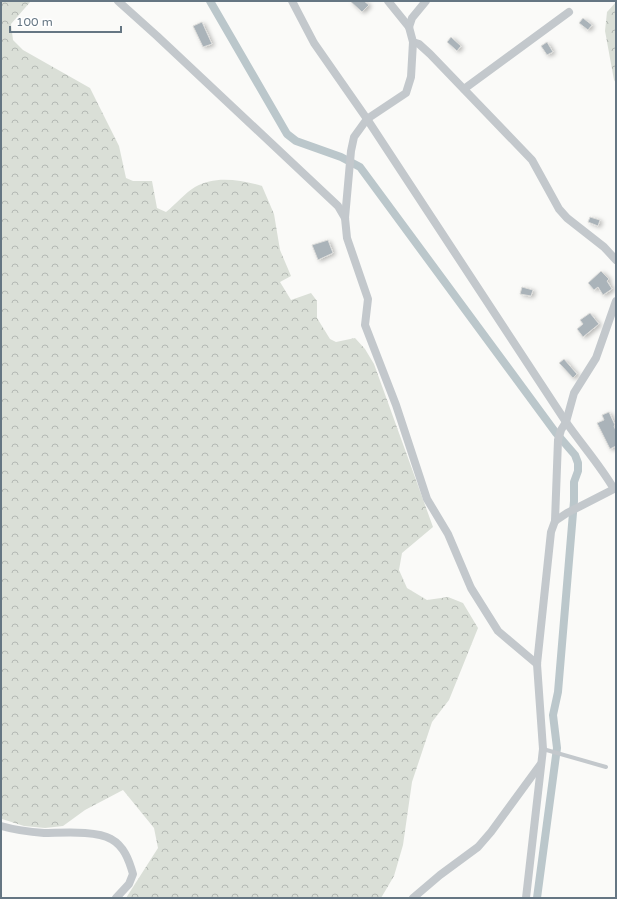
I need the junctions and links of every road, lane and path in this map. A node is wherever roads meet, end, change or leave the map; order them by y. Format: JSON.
{"nodes":[{"id":1,"x":118,"y":1,"type":"edge"},
{"id":2,"x":292,"y":1,"type":"edge"},
{"id":3,"x":388,"y":1,"type":"edge"},
{"id":4,"x":426,"y":1,"type":"edge"},
{"id":5,"x":569,"y":12,"type":"dead end"},
{"id":6,"x":409,"y":27,"type":"junction"},
{"id":7,"x":413,"y":42,"type":"junction"},
{"id":8,"x":464,"y":89,"type":"junction"},
{"id":9,"x":367,"y":119,"type":"junction"},
{"id":10,"x":345,"y":218,"type":"junction"},
{"id":11,"x":616,"y":260,"type":"edge"},
{"id":12,"x":616,"y":301,"type":"edge"},
{"id":13,"x":566,"y":422,"type":"junction"},
{"id":14,"x":615,"y":489,"type":"edge"},
{"id":15,"x":556,"y":521,"type":"junction"},
{"id":16,"x":537,"y":664,"type":"junction"},
{"id":17,"x":547,"y":751,"type":"junction"},
{"id":18,"x":541,"y":764,"type":"junction"},
{"id":19,"x":606,"y":767,"type":"dead end"},
{"id":20,"x":1,"y":826,"type":"edge"},
{"id":21,"x":116,"y":898,"type":"edge"},
{"id":22,"x":413,"y":898,"type":"edge"},
{"id":23,"x":526,"y":898,"type":"edge"}],
"edges":[{"from":1,"to":10,"type":"street"},
{"from":2,"to":9,"type":"street"},
{"from":3,"to":6,"type":"street"},
{"from":4,"to":6,"type":"street"},
{"from":5,"to":8,"type":"street"},
{"from":6,"to":7,"type":"street"},
{"from":7,"to":8,"type":"street"},
{"from":7,"to":9,"type":"street"},
{"from":8,"to":11,"type":"street"},
{"from":9,"to":10,"type":"street"},
{"from":9,"to":13,"type":"street"},
{"from":10,"to":16,"type":"street"},
{"from":12,"to":13,"type":"street"},
{"from":13,"to":14,"type":"street"},
{"from":13,"to":15,"type":"street"},
{"from":14,"to":15,"type":"street"},
{"from":15,"to":16,"type":"street"},
{"from":16,"to":17,"type":"street"},
{"from":17,"to":18,"type":"street"},
{"from":17,"to":19,"type":"lane"},
{"from":18,"to":22,"type":"street"},
{"from":18,"to":23,"type":"street"},
{"from":20,"to":21,"type":"street"}]}
